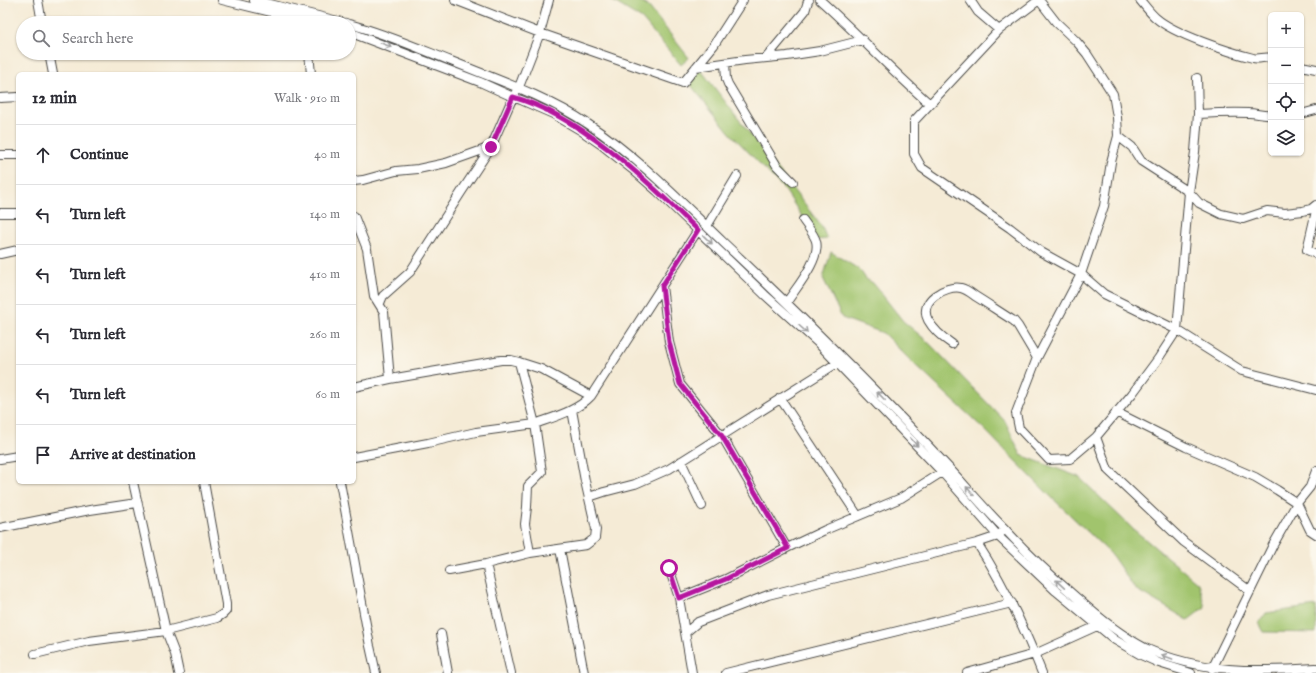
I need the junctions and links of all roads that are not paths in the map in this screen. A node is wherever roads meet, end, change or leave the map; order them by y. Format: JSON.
{"nodes":[{"id":1,"x":38,"y":0,"type":"edge"},
{"id":2,"x":222,"y":0,"type":"edge"},
{"id":3,"x":254,"y":0,"type":"edge"},
{"id":4,"x":456,"y":0,"type":"edge"},
{"id":5,"x":549,"y":0,"type":"edge"},
{"id":6,"x":743,"y":0,"type":"edge"},
{"id":7,"x":809,"y":0,"type":"edge"},
{"id":8,"x":820,"y":0,"type":"edge"},
{"id":9,"x":970,"y":0,"type":"edge"},
{"id":10,"x":1039,"y":0,"type":"edge"},
{"id":11,"x":1140,"y":0,"type":"edge"},
{"id":12,"x":279,"y":3,"type":"edge"},
{"id":13,"x":41,"y":16,"type":"edge"},
{"id":14,"x":287,"y":16,"type":"edge"},
{"id":15,"x":323,"y":16,"type":"edge"},
{"id":16,"x":356,"y":26,"type":"edge"},
{"id":17,"x":999,"y":30,"type":"junction"},
{"id":18,"x":540,"y":32,"type":"junction"},
{"id":19,"x":356,"y":35,"type":"edge"},
{"id":20,"x":863,"y":40,"type":"junction"},
{"id":21,"x":1268,"y":57,"type":"edge"},
{"id":22,"x":766,"y":58,"type":"junction"},
{"id":23,"x":50,"y":60,"type":"edge"},
{"id":24,"x":310,"y":60,"type":"edge"},
{"id":25,"x":725,"y":63,"type":"junction"},
{"id":26,"x":696,"y":67,"type":"junction"},
{"id":27,"x":1304,"y":67,"type":"edge"},
{"id":28,"x":1316,"y":69,"type":"edge"},
{"id":29,"x":53,"y":72,"type":"edge"},
{"id":30,"x":311,"y":72,"type":"edge"},
{"id":31,"x":1197,"y":78,"type":"dead end"},
{"id":32,"x":518,"y":87,"type":"junction"},
{"id":33,"x":16,"y":97,"type":"edge"},
{"id":34,"x":513,"y":97,"type":"junction"},
{"id":35,"x":0,"y":98,"type":"edge"},
{"id":36,"x":930,"y":104,"type":"junction"},
{"id":37,"x":1316,"y":110,"type":"edge"},
{"id":38,"x":1304,"y":113,"type":"edge"},
{"id":39,"x":1198,"y":114,"type":"junction"},
{"id":40,"x":1268,"y":115,"type":"edge"},
{"id":41,"x":1118,"y":136,"type":"junction"},
{"id":42,"x":491,"y":147,"type":"junction"},
{"id":43,"x":0,"y":155,"type":"edge"},
{"id":44,"x":16,"y":155,"type":"edge"},
{"id":45,"x":737,"y":176,"type":"dead end"},
{"id":46,"x":356,"y":181,"type":"edge"},
{"id":47,"x":793,"y":182,"type":"dead end"},
{"id":48,"x":1189,"y":192,"type":"junction"},
{"id":49,"x":1316,"y":205,"type":"edge"},
{"id":50,"x":1316,"y":211,"type":"edge"},
{"id":51,"x":0,"y":213,"type":"edge"},
{"id":52,"x":16,"y":213,"type":"edge"},
{"id":53,"x":803,"y":220,"type":"dead end"},
{"id":54,"x":356,"y":221,"type":"edge"},
{"id":55,"x":707,"y":226,"type":"junction"},
{"id":56,"x":698,"y":230,"type":"junction"},
{"id":57,"x":16,"y":250,"type":"edge"},
{"id":58,"x":0,"y":254,"type":"edge"},
{"id":59,"x":1316,"y":254,"type":"edge"},
{"id":60,"x":1081,"y":274,"type":"junction"},
{"id":61,"x":662,"y":286,"type":"junction"},
{"id":62,"x":787,"y":302,"type":"junction"},
{"id":63,"x":380,"y":304,"type":"junction"},
{"id":64,"x":1177,"y":330,"type":"junction"},
{"id":65,"x":952,"y":344,"type":"dead end"},
{"id":66,"x":1037,"y":358,"type":"junction"},
{"id":67,"x":519,"y":362,"type":"junction"},
{"id":68,"x":837,"y":363,"type":"junction"},
{"id":69,"x":390,"y":379,"type":"junction"},
{"id":70,"x":356,"y":387,"type":"edge"},
{"id":71,"x":1316,"y":390,"type":"edge"},
{"id":72,"x":591,"y":396,"type":"junction"},
{"id":73,"x":780,"y":398,"type":"junction"},
{"id":74,"x":572,"y":410,"type":"junction"},
{"id":75,"x":1116,"y":412,"type":"junction"},
{"id":76,"x":535,"y":424,"type":"junction"},
{"id":77,"x":722,"y":436,"type":"junction"},
{"id":78,"x":1096,"y":437,"type":"junction"},
{"id":79,"x":16,"y":456,"type":"edge"},
{"id":80,"x":356,"y":457,"type":"edge"},
{"id":81,"x":0,"y":459,"type":"edge"},
{"id":82,"x":681,"y":461,"type":"junction"},
{"id":83,"x":942,"y":472,"type":"junction"},
{"id":84,"x":1316,"y":472,"type":"edge"},
{"id":85,"x":133,"y":484,"type":"edge"},
{"id":86,"x":204,"y":484,"type":"edge"},
{"id":87,"x":340,"y":484,"type":"edge"},
{"id":88,"x":589,"y":497,"type":"junction"},
{"id":89,"x":137,"y":503,"type":"junction"},
{"id":90,"x":1297,"y":503,"type":"junction"},
{"id":91,"x":702,"y":506,"type":"dead end"},
{"id":92,"x":858,"y":516,"type":"junction"},
{"id":93,"x":0,"y":528,"type":"edge"},
{"id":94,"x":1005,"y":530,"type":"junction"},
{"id":95,"x":1316,"y":534,"type":"edge"},
{"id":96,"x":998,"y":536,"type":"junction"},
{"id":97,"x":978,"y":543,"type":"junction"},
{"id":98,"x":788,"y":548,"type":"junction"},
{"id":99,"x":560,"y":549,"type":"junction"},
{"id":100,"x":530,"y":553,"type":"junction"},
{"id":101,"x":486,"y":564,"type":"junction"},
{"id":102,"x":669,"y":568,"type":"dead end"},
{"id":103,"x":449,"y":570,"type":"dead end"},
{"id":104,"x":1250,"y":591,"type":"junction"},
{"id":105,"x":679,"y":598,"type":"junction"},
{"id":106,"x":1012,"y":603,"type":"junction"},
{"id":107,"x":1098,"y":626,"type":"junction"},
{"id":108,"x":166,"y":631,"type":"junction"},
{"id":109,"x":685,"y":633,"type":"junction"},
{"id":110,"x":441,"y":634,"type":"dead end"},
{"id":111,"x":35,"y":654,"type":"dead end"},
{"id":112,"x":1035,"y":654,"type":"junction"},
{"id":113,"x":1316,"y":668,"type":"edge"},
{"id":114,"x":1212,"y":669,"type":"junction"},
{"id":115,"x":1295,"y":671,"type":"edge"},
{"id":116,"x":1228,"y":672,"type":"edge"},
{"id":117,"x":179,"y":673,"type":"edge"},
{"id":118,"x":376,"y":673,"type":"edge"},
{"id":119,"x":448,"y":673,"type":"edge"},
{"id":120,"x":511,"y":673,"type":"edge"},
{"id":121,"x":584,"y":673,"type":"edge"},
{"id":122,"x":692,"y":673,"type":"edge"},
{"id":123,"x":726,"y":673,"type":"edge"},
{"id":124,"x":967,"y":673,"type":"edge"},
{"id":125,"x":1042,"y":673,"type":"edge"},
{"id":126,"x":1191,"y":673,"type":"edge"}],
"edges":[{"from":1,"to":13,"type":"street"},
{"from":2,"to":14,"type":"street"},
{"from":3,"to":12,"type":"street"},
{"from":4,"to":18,"type":"street"},
{"from":5,"to":18,"type":"street"},
{"from":6,"to":26,"type":"street"},
{"from":7,"to":22,"type":"street"},
{"from":8,"to":20,"type":"street"},
{"from":9,"to":17,"type":"street"},
{"from":10,"to":17,"type":"street"},
{"from":10,"to":41,"type":"street"},
{"from":11,"to":21,"type":"street"},
{"from":12,"to":15,"type":"street"},
{"from":16,"to":32,"type":"street"},
{"from":17,"to":36,"type":"street"},
{"from":18,"to":26,"type":"street"},
{"from":18,"to":32,"type":"street"},
{"from":19,"to":34,"type":"street","one_way":true},
{"from":20,"to":22,"type":"street"},
{"from":20,"to":36,"type":"street"},
{"from":22,"to":25,"type":"street"},
{"from":23,"to":29,"type":"street"},
{"from":24,"to":30,"type":"street"},
{"from":25,"to":26,"type":"street"},
{"from":25,"to":47,"type":"street"},
{"from":27,"to":28,"type":"street"},
{"from":31,"to":39,"type":"street"},
{"from":32,"to":34,"type":"street"},
{"from":32,"to":55,"type":"street"},
{"from":33,"to":35,"type":"street"},
{"from":34,"to":42,"type":"street"},
{"from":34,"to":56,"type":"street"},
{"from":36,"to":60,"type":"street"},
{"from":37,"to":38,"type":"street"},
{"from":39,"to":40,"type":"street"},
{"from":39,"to":48,"type":"street"},
{"from":41,"to":48,"type":"street"},
{"from":41,"to":60,"type":"street"},
{"from":42,"to":46,"type":"street"},
{"from":42,"to":63,"type":"street"},
{"from":43,"to":44,"type":"street"},
{"from":45,"to":55,"type":"street"},
{"from":48,"to":49,"type":"street"},
{"from":48,"to":64,"type":"street"},
{"from":50,"to":59,"type":"street"},
{"from":51,"to":52,"type":"street"},
{"from":53,"to":62,"type":"street"},
{"from":54,"to":63,"type":"street"},
{"from":55,"to":62,"type":"street"},
{"from":56,"to":61,"type":"street"},
{"from":56,"to":68,"type":"street","one_way":true},
{"from":57,"to":58,"type":"street"},
{"from":60,"to":64,"type":"street"},
{"from":60,"to":66,"type":"street"},
{"from":61,"to":72,"type":"street"},
{"from":61,"to":77,"type":"street"},
{"from":94,"to":62,"type":"street","one_way":true},
{"from":63,"to":69,"type":"street"},
{"from":64,"to":71,"type":"street"},
{"from":64,"to":75,"type":"street"},
{"from":65,"to":66,"type":"street"},
{"from":66,"to":78,"type":"street"},
{"from":67,"to":69,"type":"street"},
{"from":67,"to":72,"type":"street"},
{"from":67,"to":76,"type":"street"},
{"from":68,"to":73,"type":"street"},
{"from":68,"to":83,"type":"street","one_way":true},
{"from":69,"to":70,"type":"street"},
{"from":72,"to":74,"type":"street"},
{"from":73,"to":77,"type":"street"},
{"from":73,"to":92,"type":"street"},
{"from":74,"to":76,"type":"street"},
{"from":74,"to":88,"type":"street"},
{"from":75,"to":78,"type":"street"},
{"from":75,"to":90,"type":"street"},
{"from":76,"to":80,"type":"street"},
{"from":76,"to":100,"type":"street"},
{"from":77,"to":82,"type":"street"},
{"from":77,"to":98,"type":"street"},
{"from":78,"to":104,"type":"street"},
{"from":79,"to":81,"type":"street"},
{"from":82,"to":88,"type":"street"},
{"from":82,"to":91,"type":"street"},
{"from":83,"to":92,"type":"street"},
{"from":83,"to":96,"type":"street"},
{"from":84,"to":90,"type":"street"},
{"from":85,"to":89,"type":"street"},
{"from":86,"to":108,"type":"street"},
{"from":87,"to":118,"type":"street"},
{"from":88,"to":99,"type":"street"},
{"from":89,"to":93,"type":"street"},
{"from":89,"to":108,"type":"street"},
{"from":90,"to":95,"type":"street"},
{"from":90,"to":104,"type":"street"},
{"from":92,"to":98,"type":"street"},
{"from":94,"to":96,"type":"street"},
{"from":114,"to":94,"type":"street","one_way":true},
{"from":96,"to":97,"type":"street"},
{"from":96,"to":107,"type":"street"},
{"from":97,"to":106,"type":"street"},
{"from":97,"to":109,"type":"street"},
{"from":98,"to":105,"type":"street"},
{"from":99,"to":100,"type":"street"},
{"from":99,"to":121,"type":"street"},
{"from":100,"to":101,"type":"street"},
{"from":101,"to":103,"type":"street"},
{"from":101,"to":120,"type":"street"},
{"from":102,"to":105,"type":"street"},
{"from":104,"to":114,"type":"street"},
{"from":105,"to":109,"type":"street"},
{"from":106,"to":112,"type":"street"},
{"from":106,"to":123,"type":"street"},
{"from":107,"to":112,"type":"street"},
{"from":107,"to":126,"type":"street"},
{"from":108,"to":111,"type":"street"},
{"from":108,"to":117,"type":"street"},
{"from":109,"to":122,"type":"street"},
{"from":110,"to":119,"type":"street"},
{"from":112,"to":124,"type":"street"},
{"from":112,"to":125,"type":"street"},
{"from":113,"to":115,"type":"street"},
{"from":114,"to":116,"type":"street"},
{"from":115,"to":116,"type":"street"}]}
